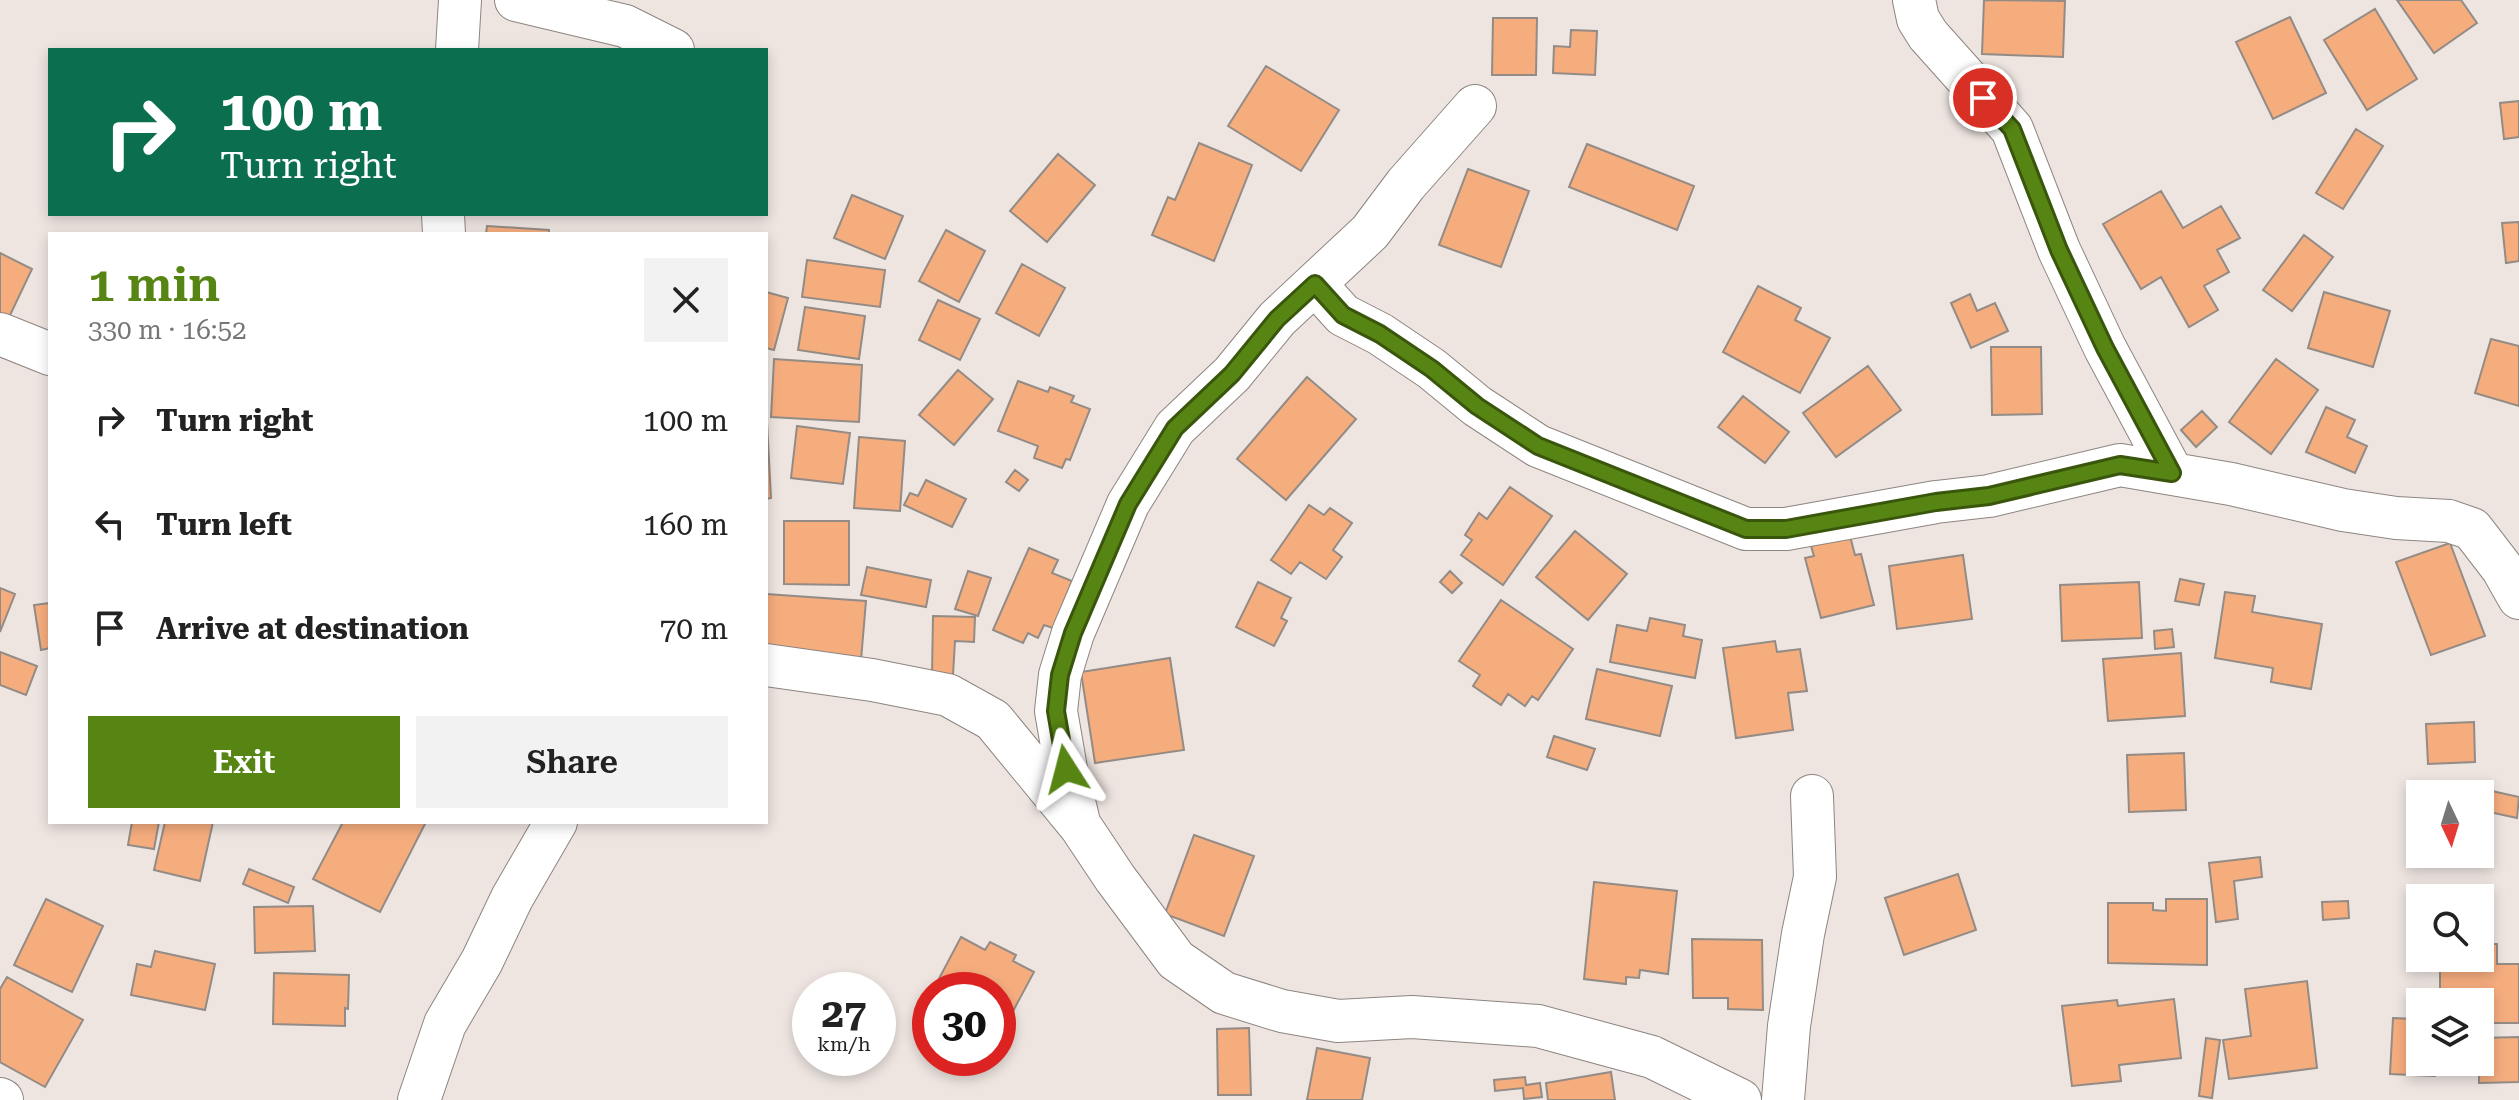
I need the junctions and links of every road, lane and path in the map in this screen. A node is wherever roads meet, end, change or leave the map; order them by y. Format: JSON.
{"nodes":[{"id":1,"x":460,"y":0,"type":"edge"},
{"id":2,"x":516,"y":0,"type":"edge"},
{"id":3,"x":1914,"y":0,"type":"edge"},
{"id":4,"x":457,"y":48,"type":"edge"},
{"id":5,"x":669,"y":48,"type":"edge"},
{"id":6,"x":1475,"y":106,"type":"dead end"},
{"id":7,"x":1315,"y":284,"type":"junction"},
{"id":8,"x":0,"y":334,"type":"edge"},
{"id":9,"x":48,"y":353,"type":"edge"},
{"id":10,"x":2172,"y":473,"type":"junction"},
{"id":11,"x":2519,"y":598,"type":"edge"},
{"id":12,"x":768,"y":665,"type":"edge"},
{"id":13,"x":1812,"y":796,"type":"dead end"},
{"id":14,"x":555,"y":824,"type":"edge"},
{"id":15,"x":1081,"y":827,"type":"junction"},
{"id":16,"x":419,"y":1100,"type":"edge"},
{"id":17,"x":1740,"y":1100,"type":"edge"},
{"id":18,"x":1783,"y":1100,"type":"edge"}],
"edges":[{"from":1,"to":4,"type":"street"},
{"from":2,"to":5,"type":"street"},
{"from":3,"to":10,"type":"street"},
{"from":6,"to":7,"type":"street"},
{"from":7,"to":10,"type":"street"},
{"from":7,"to":15,"type":"street"},
{"from":8,"to":9,"type":"street"},
{"from":10,"to":11,"type":"street"},
{"from":12,"to":15,"type":"street"},
{"from":13,"to":18,"type":"street"},
{"from":14,"to":16,"type":"street"},
{"from":15,"to":17,"type":"street"}]}
